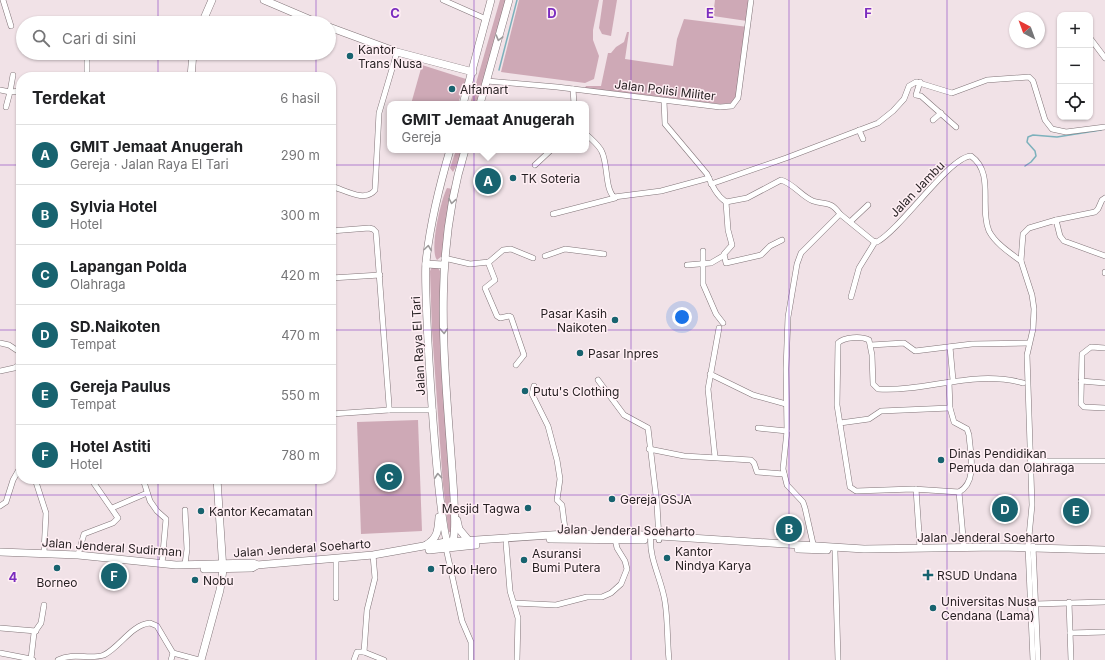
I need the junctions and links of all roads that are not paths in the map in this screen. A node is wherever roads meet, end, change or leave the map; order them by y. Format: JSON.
{"nodes":[{"id":1,"x":3,"y":0,"type":"edge"},
{"id":2,"x":212,"y":0,"type":"edge"},
{"id":3,"x":264,"y":0,"type":"edge"},
{"id":4,"x":443,"y":0,"type":"edge"},
{"id":5,"x":491,"y":0,"type":"edge"},
{"id":6,"x":509,"y":0,"type":"edge"},
{"id":7,"x":751,"y":0,"type":"edge"},
{"id":8,"x":205,"y":16,"type":"edge"},
{"id":9,"x":302,"y":16,"type":"edge"},
{"id":10,"x":486,"y":19,"type":"junction"},
{"id":11,"x":11,"y":26,"type":"dead end"},
{"id":12,"x":336,"y":30,"type":"edge"},
{"id":13,"x":1093,"y":42,"type":"edge"},
{"id":14,"x":397,"y":52,"type":"junction"},
{"id":15,"x":1105,"y":58,"type":"edge"},
{"id":16,"x":87,"y":60,"type":"edge"},
{"id":17,"x":192,"y":60,"type":"edge"},
{"id":18,"x":87,"y":72,"type":"edge"},
{"id":19,"x":191,"y":72,"type":"edge"},
{"id":20,"x":472,"y":72,"type":"junction"},
{"id":21,"x":12,"y":75,"type":"dead end"},
{"id":22,"x":487,"y":81,"type":"junction"},
{"id":23,"x":920,"y":82,"type":"junction"},
{"id":24,"x":573,"y":89,"type":"junction"},
{"id":25,"x":0,"y":90,"type":"edge"},
{"id":26,"x":16,"y":91,"type":"edge"},
{"id":27,"x":10,"y":92,"type":"junction"},
{"id":28,"x":464,"y":101,"type":"edge"},
{"id":29,"x":481,"y":101,"type":"edge"},
{"id":30,"x":574,"y":101,"type":"edge"},
{"id":31,"x":664,"y":101,"type":"junction"},
{"id":32,"x":6,"y":107,"type":"dead end"},
{"id":33,"x":941,"y":113,"type":"junction"},
{"id":34,"x":933,"y":120,"type":"dead end"},
{"id":35,"x":956,"y":127,"type":"dead end"},
{"id":36,"x":1105,"y":127,"type":"edge"},
{"id":37,"x":859,"y":130,"type":"junction"},
{"id":38,"x":589,"y":137,"type":"edge"},
{"id":39,"x":863,"y":139,"type":"dead end"},
{"id":40,"x":449,"y":153,"type":"edge"},
{"id":41,"x":464,"y":153,"type":"edge"},
{"id":42,"x":548,"y":153,"type":"edge"},
{"id":43,"x":535,"y":165,"type":"dead end"},
{"id":44,"x":709,"y":178,"type":"junction"},
{"id":45,"x":442,"y":180,"type":"junction"},
{"id":46,"x":455,"y":183,"type":"junction"},
{"id":47,"x":711,"y":184,"type":"junction"},
{"id":48,"x":336,"y":188,"type":"edge"},
{"id":49,"x":615,"y":198,"type":"junction"},
{"id":50,"x":1105,"y":198,"type":"edge"},
{"id":51,"x":726,"y":202,"type":"junction"},
{"id":52,"x":868,"y":205,"type":"dead end"},
{"id":53,"x":553,"y":214,"type":"dead end"},
{"id":54,"x":840,"y":214,"type":"junction"},
{"id":55,"x":1056,"y":220,"type":"junction"},
{"id":56,"x":850,"y":222,"type":"junction"},
{"id":57,"x":336,"y":231,"type":"edge"},
{"id":58,"x":782,"y":240,"type":"dead end"},
{"id":59,"x":875,"y":242,"type":"junction"},
{"id":60,"x":703,"y":251,"type":"dead end"},
{"id":61,"x":604,"y":254,"type":"dead end"},
{"id":62,"x":545,"y":256,"type":"dead end"},
{"id":63,"x":723,"y":256,"type":"junction"},
{"id":64,"x":1105,"y":256,"type":"edge"},
{"id":65,"x":533,"y":258,"type":"dead end"},
{"id":66,"x":444,"y":261,"type":"junction"},
{"id":67,"x":1021,"y":261,"type":"junction"},
{"id":68,"x":488,"y":262,"type":"junction"},
{"id":69,"x":426,"y":264,"type":"junction"},
{"id":70,"x":688,"y":265,"type":"dead end"},
{"id":71,"x":704,"y":266,"type":"junction"},
{"id":72,"x":380,"y":275,"type":"junction"},
{"id":73,"x":336,"y":278,"type":"edge"},
{"id":74,"x":851,"y":297,"type":"dead end"},
{"id":75,"x":723,"y":323,"type":"dead end"},
{"id":76,"x":719,"y":328,"type":"dead end"},
{"id":77,"x":1029,"y":342,"type":"junction"},
{"id":78,"x":0,"y":343,"type":"edge"},
{"id":79,"x":871,"y":345,"type":"junction"},
{"id":80,"x":950,"y":347,"type":"junction"},
{"id":81,"x":1105,"y":348,"type":"edge"},
{"id":82,"x":16,"y":350,"type":"edge"},
{"id":83,"x":516,"y":365,"type":"dead end"},
{"id":84,"x":16,"y":367,"type":"edge"},
{"id":85,"x":0,"y":371,"type":"edge"},
{"id":86,"x":710,"y":374,"type":"junction"},
{"id":87,"x":598,"y":380,"type":"dead end"},
{"id":88,"x":951,"y":381,"type":"junction"},
{"id":89,"x":1081,"y":381,"type":"junction"},
{"id":90,"x":1023,"y":383,"type":"dead end"},
{"id":91,"x":1105,"y":383,"type":"edge"},
{"id":92,"x":534,"y":386,"type":"dead end"},
{"id":93,"x":786,"y":404,"type":"junction"},
{"id":94,"x":950,"y":408,"type":"junction"},
{"id":95,"x":1105,"y":408,"type":"edge"},
{"id":96,"x":389,"y":410,"type":"junction"},
{"id":97,"x":433,"y":410,"type":"junction"},
{"id":98,"x":336,"y":414,"type":"edge"},
{"id":99,"x":840,"y":423,"type":"junction"},
{"id":100,"x":758,"y":428,"type":"dead end"},
{"id":101,"x":787,"y":431,"type":"junction"},
{"id":102,"x":649,"y":449,"type":"junction"},
{"id":103,"x":715,"y":457,"type":"junction"},
{"id":104,"x":1031,"y":460,"type":"junction"},
{"id":105,"x":1105,"y":461,"type":"edge"},
{"id":106,"x":784,"y":474,"type":"junction"},
{"id":107,"x":16,"y":476,"type":"edge"},
{"id":108,"x":37,"y":484,"type":"edge"},
{"id":109,"x":95,"y":484,"type":"edge"},
{"id":110,"x":145,"y":484,"type":"edge"},
{"id":111,"x":217,"y":484,"type":"edge"},
{"id":112,"x":916,"y":489,"type":"junction"},
{"id":113,"x":960,"y":492,"type":"junction"},
{"id":114,"x":147,"y":494,"type":"junction"},
{"id":115,"x":440,"y":497,"type":"junction"},
{"id":116,"x":454,"y":498,"type":"junction"},
{"id":117,"x":0,"y":506,"type":"edge"},
{"id":118,"x":112,"y":508,"type":"junction"},
{"id":119,"x":186,"y":510,"type":"dead end"},
{"id":120,"x":566,"y":537,"type":"junction"},
{"id":121,"x":650,"y":538,"type":"junction"},
{"id":122,"x":659,"y":538,"type":"junction"},
{"id":123,"x":616,"y":539,"type":"junction"},
{"id":124,"x":506,"y":543,"type":"junction"},
{"id":125,"x":449,"y":544,"type":"junction"},
{"id":126,"x":466,"y":544,"type":"junction"},
{"id":127,"x":814,"y":548,"type":"junction"},
{"id":128,"x":868,"y":548,"type":"junction"},
{"id":129,"x":920,"y":548,"type":"junction"},
{"id":130,"x":964,"y":548,"type":"junction"},
{"id":131,"x":1031,"y":548,"type":"junction"},
{"id":132,"x":426,"y":549,"type":"junction"},
{"id":133,"x":1105,"y":550,"type":"edge"},
{"id":134,"x":834,"y":551,"type":"junction"},
{"id":135,"x":0,"y":552,"type":"edge"},
{"id":136,"x":44,"y":552,"type":"junction"},
{"id":137,"x":78,"y":555,"type":"junction"},
{"id":138,"x":373,"y":555,"type":"junction"},
{"id":139,"x":336,"y":558,"type":"junction"},
{"id":140,"x":162,"y":564,"type":"junction"},
{"id":141,"x":185,"y":564,"type":"junction"},
{"id":142,"x":176,"y":565,"type":"junction"},
{"id":143,"x":223,"y":567,"type":"junction"},
{"id":144,"x":336,"y":598,"type":"dead end"},
{"id":145,"x":1069,"y":602,"type":"junction"},
{"id":146,"x":1105,"y":602,"type":"edge"},
{"id":147,"x":514,"y":603,"type":"junction"},
{"id":148,"x":1035,"y":604,"type":"junction"},
{"id":149,"x":44,"y":605,"type":"dead end"},
{"id":150,"x":0,"y":628,"type":"edge"},
{"id":151,"x":36,"y":631,"type":"junction"},
{"id":152,"x":1105,"y":632,"type":"edge"},
{"id":153,"x":1070,"y":633,"type":"junction"},
{"id":154,"x":364,"y":652,"type":"junction"},
{"id":155,"x":0,"y":653,"type":"edge"},
{"id":156,"x":173,"y":653,"type":"junction"},
{"id":157,"x":32,"y":660,"type":"edge"},
{"id":158,"x":58,"y":660,"type":"edge"},
{"id":159,"x":171,"y":660,"type":"edge"},
{"id":160,"x":200,"y":660,"type":"edge"},
{"id":161,"x":354,"y":660,"type":"edge"},
{"id":162,"x":384,"y":660,"type":"edge"},
{"id":163,"x":471,"y":660,"type":"edge"},
{"id":164,"x":517,"y":660,"type":"edge"},
{"id":165,"x":669,"y":660,"type":"edge"},
{"id":166,"x":838,"y":660,"type":"edge"},
{"id":167,"x":1033,"y":660,"type":"edge"},
{"id":168,"x":1038,"y":660,"type":"edge"},
{"id":169,"x":1071,"y":660,"type":"edge"}],
"edges":[{"from":1,"to":11,"type":"street"},
{"from":2,"to":8,"type":"main road"},
{"from":3,"to":9,"type":"main road"},
{"from":4,"to":10,"type":"street"},
{"from":5,"to":10,"type":"main road"},
{"from":6,"to":22,"type":"main road","one_way":true},
{"from":7,"to":31,"type":"street","name":"Jalan Polisi Militer"},
{"from":10,"to":20,"type":"main road"},
{"from":12,"to":14,"type":"main road"},
{"from":13,"to":15,"type":"street"},
{"from":14,"to":20,"type":"main road"},
{"from":14,"to":48,"type":"street"},
{"from":16,"to":18,"type":"street"},
{"from":17,"to":19,"type":"main road"},
{"from":20,"to":28,"type":"main road"},
{"from":21,"to":27,"type":"street"},
{"from":22,"to":24,"type":"street","name":"Jalan Polisi Militer"},
{"from":22,"to":29,"type":"main road"},
{"from":23,"to":33,"type":"street"},
{"from":23,"to":36,"type":"street"},
{"from":23,"to":37,"type":"street"},
{"from":24,"to":30,"type":"street"},
{"from":24,"to":31,"type":"street","name":"Jalan Polisi Militer"},
{"from":25,"to":27,"type":"street"},
{"from":26,"to":27,"type":"street"},
{"from":27,"to":32,"type":"street"},
{"from":31,"to":44,"type":"street"},
{"from":33,"to":34,"type":"street"},
{"from":33,"to":35,"type":"street"},
{"from":37,"to":39,"type":"street"},
{"from":37,"to":47,"type":"street"},
{"from":38,"to":49,"type":"street"},
{"from":40,"to":45,"type":"main road","name":"Jalan Raya El Tari"},
{"from":41,"to":46,"type":"main road"},
{"from":42,"to":43,"type":"street"},
{"from":44,"to":47,"type":"street"},
{"from":44,"to":49,"type":"street"},
{"from":45,"to":46,"type":"main road"},
{"from":69,"to":45,"type":"main road","name":"Jalan Raya El Tari","one_way":true},
{"from":46,"to":66,"type":"main road","one_way":true},
{"from":47,"to":51,"type":"street"},
{"from":49,"to":53,"type":"street"},
{"from":50,"to":55,"type":"street"},
{"from":51,"to":54,"type":"street"},
{"from":51,"to":63,"type":"street"},
{"from":52,"to":56,"type":"street"},
{"from":54,"to":56,"type":"street"},
{"from":54,"to":93,"type":"street"},
{"from":55,"to":64,"type":"street"},
{"from":55,"to":67,"type":"street"},
{"from":56,"to":59,"type":"street"},
{"from":57,"to":72,"type":"street"},
{"from":58,"to":63,"type":"street"},
{"from":59,"to":67,"type":"street","name":"Jalan Jambu"},
{"from":59,"to":74,"type":"street"},
{"from":60,"to":71,"type":"street"},
{"from":61,"to":62,"type":"street"},
{"from":63,"to":71,"type":"street"},
{"from":65,"to":68,"type":"street"},
{"from":66,"to":68,"type":"street"},
{"from":66,"to":69,"type":"main road"},
{"from":66,"to":116,"type":"main road","one_way":true},
{"from":67,"to":77,"type":"street"},
{"from":68,"to":83,"type":"street"},
{"from":69,"to":97,"type":"main road","name":"Jalan Raya El Tari"},
{"from":70,"to":71,"type":"street"},
{"from":71,"to":75,"type":"street"},
{"from":72,"to":73,"type":"street"},
{"from":72,"to":96,"type":"street"},
{"from":76,"to":86,"type":"street"},
{"from":77,"to":80,"type":"street"},
{"from":77,"to":104,"type":"street"},
{"from":78,"to":82,"type":"street"},
{"from":79,"to":80,"type":"street"},
{"from":79,"to":88,"type":"street"},
{"from":79,"to":99,"type":"street"},
{"from":80,"to":88,"type":"street"},
{"from":81,"to":89,"type":"street"},
{"from":84,"to":85,"type":"street"},
{"from":86,"to":93,"type":"street"},
{"from":86,"to":103,"type":"street"},
{"from":87,"to":102,"type":"street"},
{"from":88,"to":90,"type":"street"},
{"from":88,"to":94,"type":"street"},
{"from":89,"to":91,"type":"street"},
{"from":89,"to":95,"type":"street"},
{"from":92,"to":120,"type":"street"},
{"from":93,"to":101,"type":"street"},
{"from":94,"to":99,"type":"street"},
{"from":94,"to":113,"type":"street"},
{"from":96,"to":97,"type":"street"},
{"from":96,"to":98,"type":"street"},
{"from":115,"to":97,"type":"main road","name":"Jalan Raya El Tari","one_way":true},
{"from":99,"to":112,"type":"street"},
{"from":100,"to":101,"type":"street"},
{"from":101,"to":106,"type":"street"},
{"from":102,"to":103,"type":"street"},
{"from":102,"to":122,"type":"street"},
{"from":103,"to":106,"type":"street"},
{"from":104,"to":105,"type":"street"},
{"from":104,"to":131,"type":"street"},
{"from":106,"to":127,"type":"street"},
{"from":107,"to":117,"type":"street"},
{"from":108,"to":136,"type":"street"},
{"from":109,"to":118,"type":"street"},
{"from":110,"to":114,"type":"street"},
{"from":111,"to":143,"type":"main road"},
{"from":112,"to":113,"type":"street"},
{"from":112,"to":129,"type":"street"},
{"from":113,"to":130,"type":"street"},
{"from":114,"to":118,"type":"street"},
{"from":114,"to":140,"type":"street"},
{"from":115,"to":125,"type":"main road","name":"Jalan Raya El Tari"},
{"from":115,"to":132,"type":"main road"},
{"from":116,"to":125,"type":"main road"},
{"from":116,"to":126,"type":"main road"},
{"from":118,"to":137,"type":"street"},
{"from":119,"to":141,"type":"street"},
{"from":120,"to":121,"type":"main road","name":"Jalan Jenderal Soeharto"},
{"from":120,"to":123,"type":"main road","name":"Jalan Jenderal Soeharto"},
{"from":120,"to":124,"type":"main road","name":"Jalan Jenderal Soeharto"},
{"from":120,"to":126,"type":"main road","name":"Jalan Jenderal Soeharto"},
{"from":121,"to":122,"type":"main road","name":"Jalan Jenderal Soeharto"},
{"from":121,"to":123,"type":"main road","name":"Jalan Jenderal Soeharto"},
{"from":121,"to":165,"type":"street"},
{"from":122,"to":127,"type":"main road","name":"Jalan Jenderal Soeharto"},
{"from":123,"to":147,"type":"street"},
{"from":124,"to":126,"type":"main road","name":"Jalan Jenderal Soeharto"},
{"from":124,"to":147,"type":"street"},
{"from":125,"to":126,"type":"main road","name":"Jalan Jenderal Soeharto"},
{"from":125,"to":132,"type":"main road","name":"Jalan Jenderal Soeharto"},
{"from":125,"to":163,"type":"street"},
{"from":127,"to":128,"type":"main road","name":"Jalan Jenderal Soeharto"},
{"from":127,"to":134,"type":"main road","name":"Jalan Jenderal Soeharto"},
{"from":128,"to":129,"type":"main road","name":"Jalan Jenderal Soeharto"},
{"from":128,"to":134,"type":"main road","name":"Jalan Jenderal Soeharto"},
{"from":129,"to":130,"type":"main road","name":"Jalan Jenderal Soeharto"},
{"from":130,"to":131,"type":"main road","name":"Jalan Jenderal Soeharto"},
{"from":131,"to":133,"type":"main road","name":"Jalan Jenderal Soeharto"},
{"from":131,"to":148,"type":"street"},
{"from":131,"to":167,"type":"street"},
{"from":132,"to":138,"type":"main road","name":"Jalan Jenderal Soeharto"},
{"from":134,"to":166,"type":"street"},
{"from":135,"to":136,"type":"main road","name":"Jalan Jenderal Sudirman"},
{"from":136,"to":137,"type":"main road","name":"Jalan Jenderal Sudirman"},
{"from":137,"to":140,"type":"main road","name":"Jalan Jenderal Sudirman"},
{"from":138,"to":139,"type":"main road","name":"Jalan Jenderal Soeharto"},
{"from":138,"to":154,"type":"street"},
{"from":139,"to":143,"type":"main road","name":"Jalan Jenderal Soeharto"},
{"from":139,"to":144,"type":"street"},
{"from":140,"to":142,"type":"main road","name":"Jalan Jenderal Sudirman"},
{"from":141,"to":142,"type":"main road","name":"Jalan Jenderal Sudirman"},
{"from":141,"to":143,"type":"main road","name":"Jalan Jenderal Sudirman"},
{"from":142,"to":143,"type":"main road"},
{"from":143,"to":160,"type":"main road"},
{"from":145,"to":146,"type":"street"},
{"from":145,"to":148,"type":"street"},
{"from":145,"to":153,"type":"street"},
{"from":147,"to":164,"type":"street"},
{"from":148,"to":168,"type":"street"},
{"from":149,"to":151,"type":"street"},
{"from":150,"to":151,"type":"street"},
{"from":151,"to":157,"type":"street"},
{"from":152,"to":153,"type":"street"},
{"from":153,"to":169,"type":"street"},
{"from":154,"to":161,"type":"street"},
{"from":154,"to":162,"type":"street"},
{"from":155,"to":157,"type":"street"},
{"from":156,"to":158,"type":"street"},
{"from":156,"to":159,"type":"street"},
{"from":156,"to":160,"type":"street"}]}
